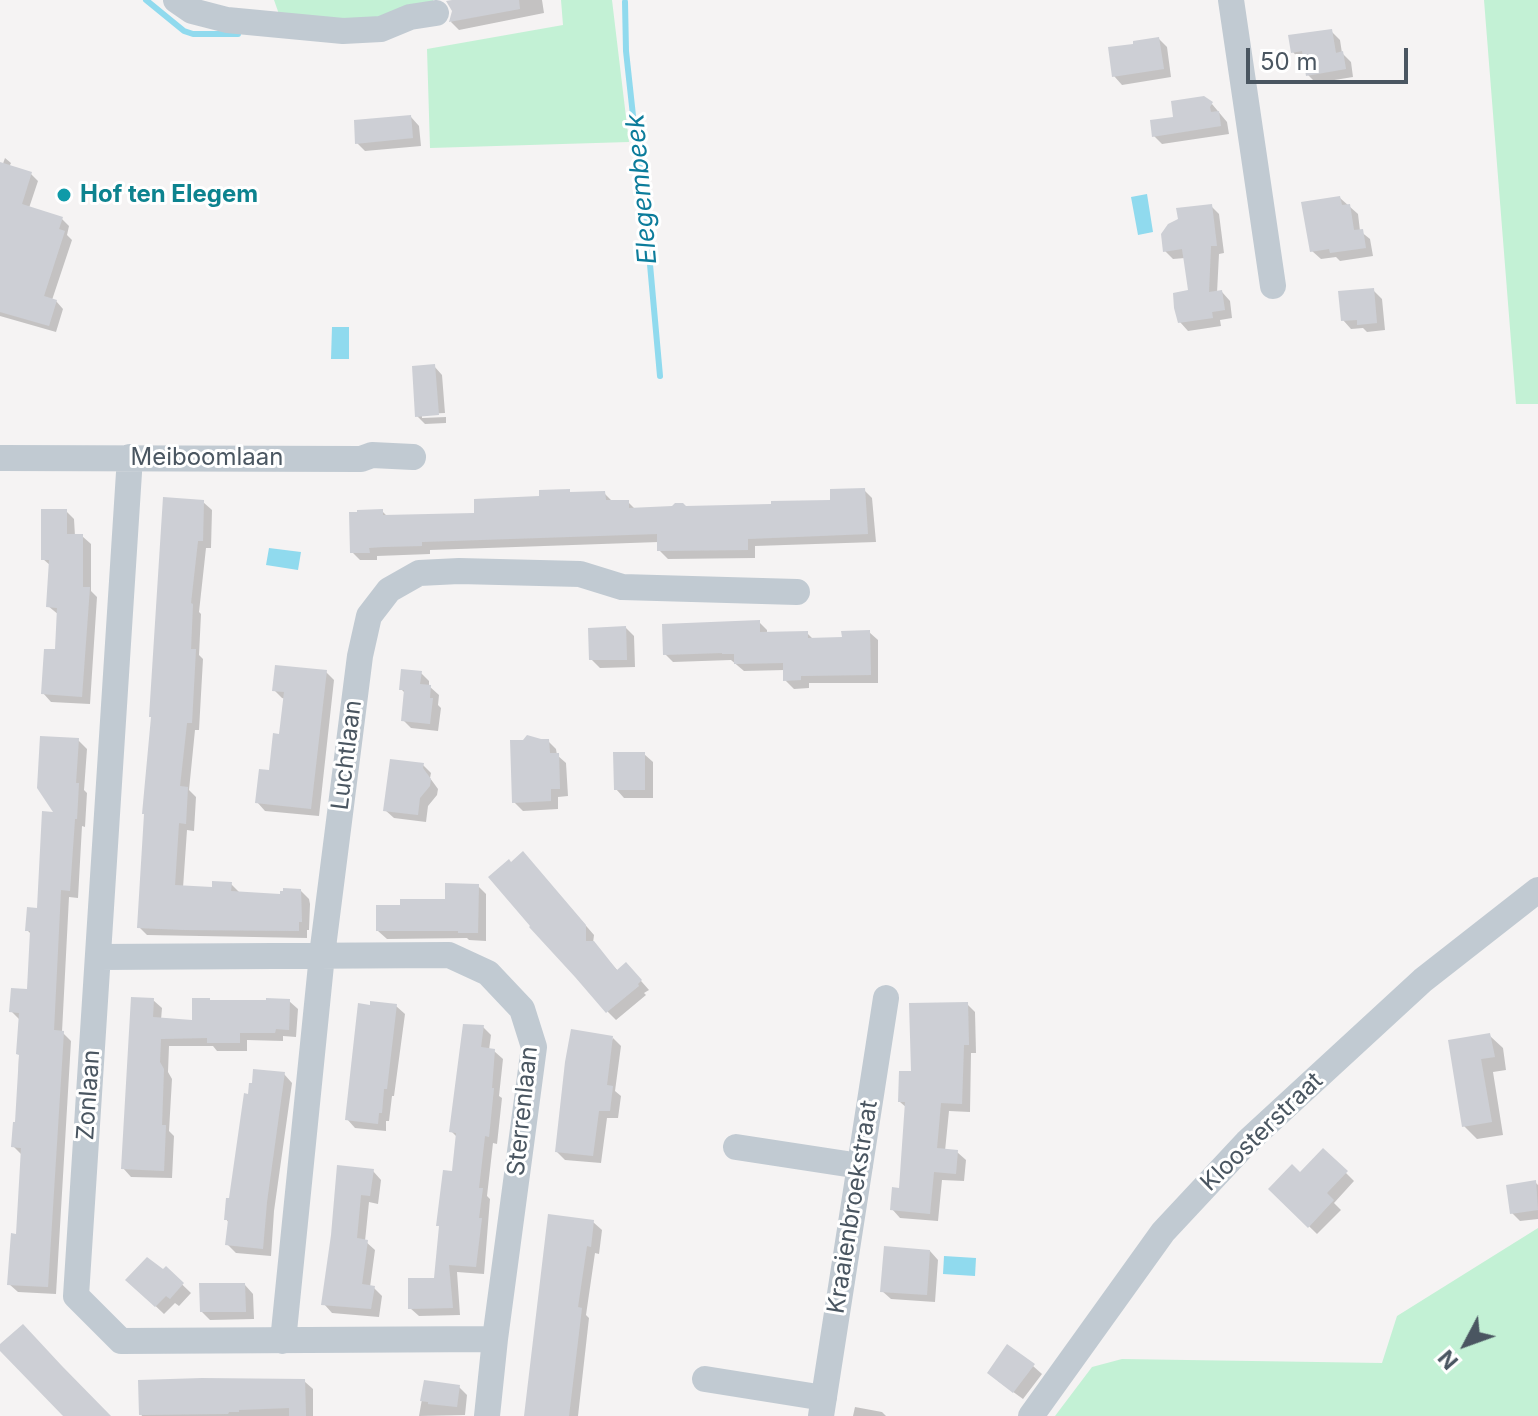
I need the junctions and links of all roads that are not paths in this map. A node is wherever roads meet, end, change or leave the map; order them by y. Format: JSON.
{"nodes":[{"id":1,"x":176,"y":0,"type":"edge"},
{"id":2,"x":1231,"y":0,"type":"edge"},
{"id":3,"x":436,"y":13,"type":"dead end"},
{"id":4,"x":1273,"y":286,"type":"dead end"},
{"id":5,"x":130,"y":457,"type":"junction"},
{"id":6,"x":413,"y":457,"type":"dead end"},
{"id":7,"x":0,"y":458,"type":"edge"},
{"id":8,"x":797,"y":592,"type":"dead end"},
{"id":9,"x":1538,"y":890,"type":"edge"},
{"id":10,"x":322,"y":955,"type":"junction"},
{"id":11,"x":98,"y":957,"type":"junction"},
{"id":12,"x":886,"y":998,"type":"dead end"},
{"id":13,"x":736,"y":1147,"type":"dead end"},
{"id":14,"x":860,"y":1166,"type":"junction"},
{"id":15,"x":495,"y":1339,"type":"junction"},
{"id":16,"x":283,"y":1341,"type":"junction"},
{"id":17,"x":705,"y":1379,"type":"dead end"},
{"id":18,"x":822,"y":1407,"type":"edge"},
{"id":19,"x":487,"y":1416,"type":"edge"},
{"id":20,"x":1031,"y":1416,"type":"edge"}],
"edges":[{"from":1,"to":3,"type":"street"},
{"from":2,"to":4,"type":"street"},
{"from":5,"to":6,"type":"street","name":"Meiboomlaan"},
{"from":5,"to":7,"type":"street","name":"Meiboomlaan"},
{"from":5,"to":11,"type":"street","name":"Zonlaan"},
{"from":8,"to":10,"type":"street","name":"Luchtlaan"},
{"from":9,"to":20,"type":"street","name":"Kloosterstraat"},
{"from":10,"to":11,"type":"street","name":"Sterrenlaan"},
{"from":10,"to":15,"type":"street","name":"Sterrenlaan"},
{"from":10,"to":16,"type":"street","name":"Luchtlaan"},
{"from":11,"to":16,"type":"street","name":"Zonlaan"},
{"from":12,"to":14,"type":"street","name":"Kraaienbroekstraat"},
{"from":13,"to":14,"type":"street"},
{"from":14,"to":18,"type":"street","name":"Kraaienbroekstraat"},
{"from":15,"to":16,"type":"street","name":"Zonlaan"},
{"from":15,"to":19,"type":"street","name":"Sterrenlaan"},
{"from":17,"to":18,"type":"street"}]}
